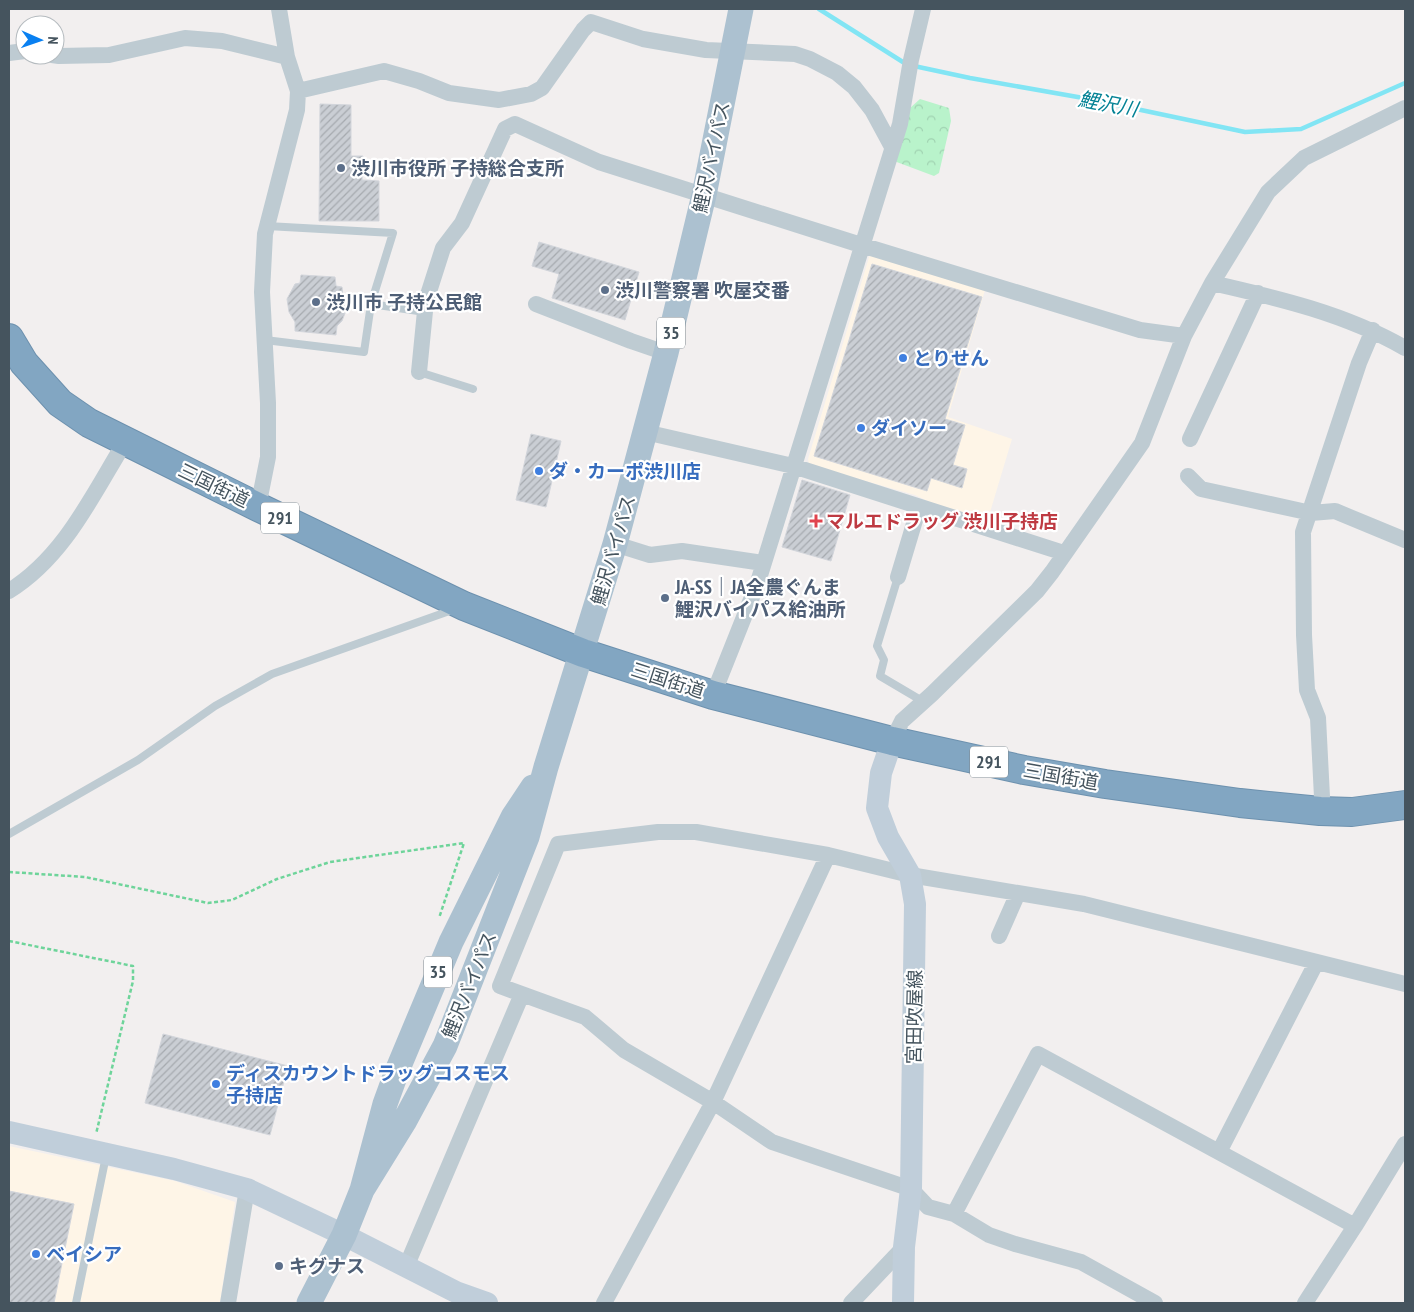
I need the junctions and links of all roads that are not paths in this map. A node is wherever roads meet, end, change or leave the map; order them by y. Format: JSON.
{"nodes":[{"id":1,"x":278,"y":9,"type":"edge"},
{"id":2,"x":742,"y":9,"type":"edge"},
{"id":3,"x":923,"y":9,"type":"edge"},
{"id":4,"x":732,"y":51,"type":"junction"},
{"id":5,"x":65,"y":56,"type":"edge"},
{"id":6,"x":287,"y":57,"type":"junction"},
{"id":7,"x":298,"y":91,"type":"junction"},
{"id":8,"x":1405,"y":108,"type":"edge"},
{"id":9,"x":892,"y":147,"type":"junction"},
{"id":10,"x":704,"y":195,"type":"junction"},
{"id":11,"x":267,"y":226,"type":"junction"},
{"id":12,"x":862,"y":245,"type":"junction"},
{"id":13,"x":1212,"y":283,"type":"junction"},
{"id":14,"x":1258,"y":293,"type":"junction"},
{"id":15,"x":371,"y":304,"type":"junction"},
{"id":16,"x":536,"y":304,"type":"dead end"},
{"id":17,"x":425,"y":312,"type":"junction"},
{"id":18,"x":1373,"y":330,"type":"junction"},
{"id":19,"x":1184,"y":336,"type":"junction"},
{"id":20,"x":9,"y":338,"type":"edge"},
{"id":21,"x":265,"y":340,"type":"junction"},
{"id":22,"x":1405,"y":348,"type":"edge"},
{"id":23,"x":666,"y":353,"type":"junction"},
{"id":24,"x":419,"y":372,"type":"joint"},
{"id":25,"x":473,"y":389,"type":"dead end"},
{"id":26,"x":645,"y":432,"type":"junction"},
{"id":27,"x":1190,"y":439,"type":"dead end"},
{"id":28,"x":125,"y":442,"type":"junction"},
{"id":29,"x":793,"y":466,"type":"junction"},
{"id":30,"x":1188,"y":476,"type":"dead end"},
{"id":31,"x":258,"y":507,"type":"junction"},
{"id":32,"x":919,"y":507,"type":"junction"},
{"id":33,"x":1311,"y":513,"type":"junction"},
{"id":34,"x":1405,"y":540,"type":"edge"},
{"id":35,"x":616,"y":544,"type":"junction"},
{"id":36,"x":1064,"y":553,"type":"junction"},
{"id":37,"x":763,"y":563,"type":"junction"},
{"id":38,"x":898,"y":577,"type":"joint"},
{"id":39,"x":9,"y":591,"type":"edge"},
{"id":40,"x":464,"y":606,"type":"junction"},
{"id":41,"x":583,"y":653,"type":"junction"},
{"id":42,"x":713,"y":695,"type":"junction"},
{"id":43,"x":924,"y":702,"type":"junction"},
{"id":44,"x":892,"y":741,"type":"junction"},
{"id":45,"x":546,"y":767,"type":"junction"},
{"id":46,"x":1405,"y":805,"type":"edge"},
{"id":47,"x":1320,"y":811,"type":"junction"},
{"id":48,"x":9,"y":834,"type":"edge"},
{"id":49,"x":828,"y":855,"type":"junction"},
{"id":50,"x":910,"y":875,"type":"junction"},
{"id":51,"x":1018,"y":893,"type":"junction"},
{"id":52,"x":999,"y":936,"type":"dead end"},
{"id":53,"x":1316,"y":963,"type":"junction"},
{"id":54,"x":1405,"y":984,"type":"edge"},
{"id":55,"x":522,"y":994,"type":"junction"},
{"id":56,"x":713,"y":1102,"type":"junction"},
{"id":57,"x":9,"y":1132,"type":"edge"},
{"id":58,"x":1405,"y":1144,"type":"edge"},
{"id":59,"x":100,"y":1152,"type":"junction"},
{"id":60,"x":1219,"y":1152,"type":"junction"},
{"id":61,"x":247,"y":1188,"type":"junction"},
{"id":62,"x":911,"y":1189,"type":"junction"},
{"id":63,"x":362,"y":1190,"type":"junction"},
{"id":64,"x":954,"y":1214,"type":"junction"},
{"id":65,"x":1356,"y":1226,"type":"junction"},
{"id":66,"x":344,"y":1235,"type":"junction"},
{"id":67,"x":904,"y":1247,"type":"junction"},
{"id":68,"x":406,"y":1267,"type":"junction"},
{"id":69,"x":452,"y":1297,"type":"edge"},
{"id":70,"x":76,"y":1303,"type":"edge"},
{"id":71,"x":228,"y":1303,"type":"edge"},
{"id":72,"x":309,"y":1303,"type":"edge"},
{"id":73,"x":487,"y":1303,"type":"edge"},
{"id":74,"x":604,"y":1303,"type":"edge"},
{"id":75,"x":851,"y":1303,"type":"edge"},
{"id":76,"x":904,"y":1303,"type":"edge"},
{"id":77,"x":1155,"y":1303,"type":"edge"},
{"id":78,"x":1305,"y":1303,"type":"edge"}],
"edges":[{"from":1,"to":6,"type":"street"},
{"from":2,"to":4,"type":"main road","name":"鯉沢バイパス","number":"35"},
{"from":3,"to":9,"type":"street"},
{"from":4,"to":7,"type":"street"},
{"from":4,"to":9,"type":"street"},
{"from":4,"to":10,"type":"main road","name":"鯉沢バイパス","number":"35"},
{"from":5,"to":6,"type":"street"},
{"from":6,"to":7,"type":"street"},
{"from":7,"to":11,"type":"street"},
{"from":8,"to":13,"type":"street"},
{"from":9,"to":12,"type":"street"},
{"from":10,"to":12,"type":"street"},
{"from":10,"to":17,"type":"street"},
{"from":10,"to":23,"type":"main road","name":"鯉沢バイパス","number":"35"},
{"from":11,"to":15,"type":"lane"},
{"from":11,"to":21,"type":"street"},
{"from":12,"to":19,"type":"street"},
{"from":12,"to":29,"type":"street"},
{"from":13,"to":14,"type":"street"},
{"from":13,"to":19,"type":"street"},
{"from":14,"to":18,"type":"street"},
{"from":14,"to":27,"type":"street"},
{"from":15,"to":17,"type":"lane"},
{"from":15,"to":21,"type":"lane"},
{"from":16,"to":23,"type":"street"},
{"from":17,"to":24,"type":"street"},
{"from":18,"to":22,"type":"street"},
{"from":18,"to":33,"type":"street"},
{"from":19,"to":36,"type":"street"},
{"from":20,"to":28,"type":"highway","name":"三国街道","number":"291"},
{"from":21,"to":31,"type":"street"},
{"from":23,"to":26,"type":"main road","name":"鯉沢バイパス","number":"35"},
{"from":24,"to":25,"type":"lane"},
{"from":26,"to":29,"type":"street"},
{"from":26,"to":35,"type":"main road","name":"鯉沢バイパス","number":"35"},
{"from":28,"to":31,"type":"highway","name":"三国街道","number":"291"},
{"from":28,"to":39,"type":"street"},
{"from":29,"to":32,"type":"street"},
{"from":29,"to":37,"type":"street"},
{"from":30,"to":33,"type":"street"},
{"from":31,"to":40,"type":"highway","name":"三国街道","number":"291"},
{"from":32,"to":36,"type":"street"},
{"from":32,"to":38,"type":"street"},
{"from":33,"to":34,"type":"street"},
{"from":33,"to":47,"type":"street"},
{"from":35,"to":37,"type":"street"},
{"from":35,"to":41,"type":"main road","name":"鯉沢バイパス","number":"35"},
{"from":36,"to":43,"type":"street"},
{"from":37,"to":42,"type":"street"},
{"from":38,"to":43,"type":"lane"},
{"from":40,"to":41,"type":"highway","name":"三国街道","number":"291"},
{"from":40,"to":48,"type":"lane"},
{"from":41,"to":42,"type":"highway","name":"三国街道","number":"291"},
{"from":41,"to":45,"type":"main road","name":"鯉沢バイパス","number":"35"},
{"from":42,"to":44,"type":"highway","name":"三国街道","number":"291"},
{"from":43,"to":44,"type":"street"},
{"from":44,"to":47,"type":"highway","name":"三国街道","number":"291"},
{"from":44,"to":50,"type":"main road","name":"宮田吹屋線"},
{"from":45,"to":63,"type":"main road","name":"鯉沢バイパス","number":"35"},
{"from":45,"to":63,"type":"main road","name":"鯉沢バイパス","number":"35"},
{"from":46,"to":47,"type":"highway","name":"三国街道","number":"291"},
{"from":49,"to":50,"type":"street"},
{"from":49,"to":55,"type":"street"},
{"from":49,"to":56,"type":"street"},
{"from":50,"to":51,"type":"street"},
{"from":50,"to":62,"type":"main road","name":"宮田吹屋線"},
{"from":51,"to":52,"type":"street"},
{"from":51,"to":53,"type":"street"},
{"from":53,"to":54,"type":"street"},
{"from":53,"to":60,"type":"street"},
{"from":55,"to":56,"type":"street"},
{"from":55,"to":68,"type":"street"},
{"from":56,"to":62,"type":"street"},
{"from":56,"to":74,"type":"street"},
{"from":57,"to":59,"type":"main road"},
{"from":58,"to":65,"type":"street"},
{"from":59,"to":61,"type":"main road"},
{"from":59,"to":70,"type":"lane"},
{"from":60,"to":64,"type":"street"},
{"from":60,"to":65,"type":"street"},
{"from":61,"to":66,"type":"main road"},
{"from":61,"to":71,"type":"street"},
{"from":62,"to":64,"type":"street"},
{"from":62,"to":67,"type":"main road","name":"宮田吹屋線"},
{"from":63,"to":66,"type":"main road","name":"鯉沢バイパス","number":"35"},
{"from":64,"to":77,"type":"street"},
{"from":65,"to":78,"type":"street"},
{"from":66,"to":68,"type":"main road"},
{"from":66,"to":72,"type":"main road","name":"鯉沢バイパス","number":"35"},
{"from":67,"to":75,"type":"street"},
{"from":67,"to":76,"type":"main road","name":"宮田吹屋線"},
{"from":68,"to":69,"type":"main road"},
{"from":69,"to":73,"type":"main road"}]}
